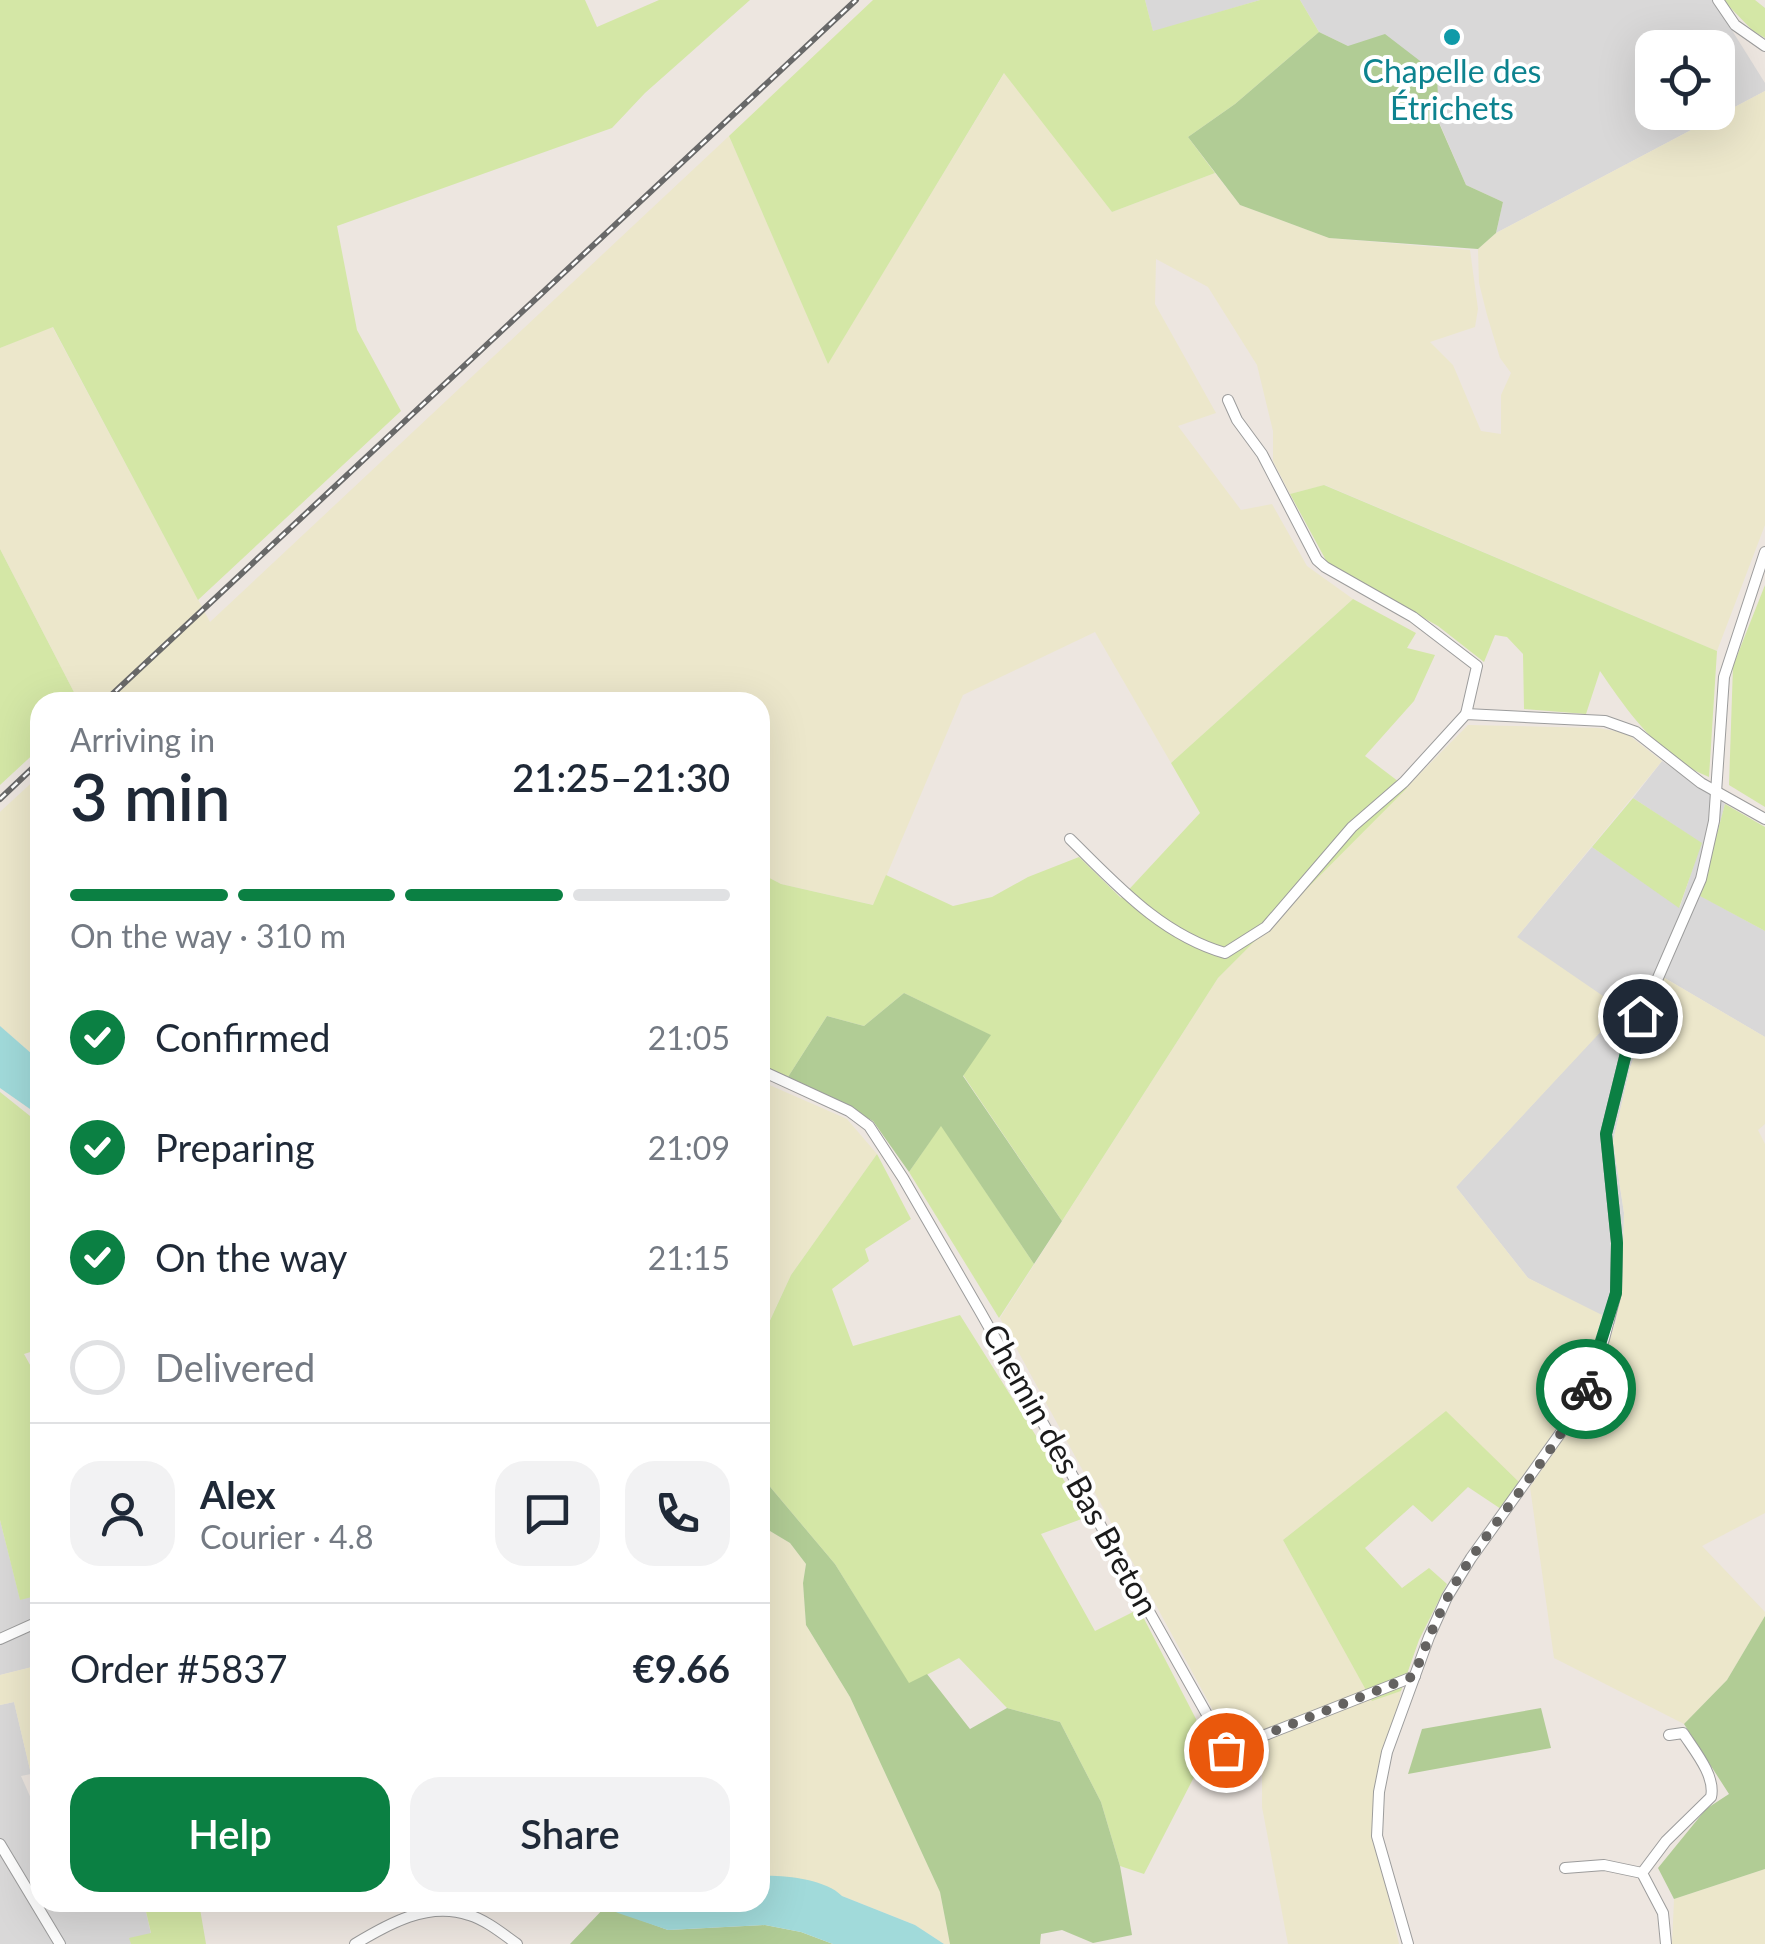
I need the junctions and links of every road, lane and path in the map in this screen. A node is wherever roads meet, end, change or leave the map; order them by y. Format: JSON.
{"nodes":[{"id":1,"x":1718,"y":0,"type":"edge"},
{"id":2,"x":1765,"y":46,"type":"edge"},
{"id":3,"x":1228,"y":400,"type":"dead end"},
{"id":4,"x":1765,"y":552,"type":"edge"},
{"id":5,"x":1466,"y":714,"type":"junction"},
{"id":6,"x":1716,"y":791,"type":"junction"},
{"id":7,"x":1765,"y":819,"type":"edge"},
{"id":8,"x":1070,"y":839,"type":"dead end"},
{"id":9,"x":770,"y":1075,"type":"edge"},
{"id":10,"x":30,"y":1625,"type":"edge"},
{"id":11,"x":0,"y":1639,"type":"edge"},
{"id":12,"x":1414,"y":1676,"type":"junction"},
{"id":13,"x":1669,"y":1735,"type":"dead end"},
{"id":14,"x":0,"y":1844,"type":"edge"},
{"id":15,"x":1565,"y":1868,"type":"dead end"},
{"id":16,"x":1642,"y":1873,"type":"junction"},
{"id":17,"x":30,"y":1894,"type":"edge"},
{"id":18,"x":41,"y":1912,"type":"edge"},
{"id":19,"x":417,"y":1912,"type":"edge"},
{"id":20,"x":457,"y":1912,"type":"edge"},
{"id":21,"x":60,"y":1944,"type":"edge"},
{"id":22,"x":355,"y":1944,"type":"edge"},
{"id":23,"x":518,"y":1944,"type":"edge"},
{"id":24,"x":1408,"y":1944,"type":"edge"},
{"id":25,"x":1666,"y":1944,"type":"edge"}],
"edges":[{"from":1,"to":2,"type":"street"},
{"from":3,"to":5,"type":"street"},
{"from":4,"to":6,"type":"street"},
{"from":5,"to":6,"type":"street"},
{"from":5,"to":8,"type":"street"},
{"from":6,"to":7,"type":"street"},
{"from":6,"to":12,"type":"street"},
{"from":9,"to":12,"type":"street","name":"Chemin des Bas Breton"},
{"from":10,"to":11,"type":"street"},
{"from":12,"to":24,"type":"street"},
{"from":13,"to":16,"type":"street"},
{"from":14,"to":17,"type":"street"},
{"from":15,"to":16,"type":"street"},
{"from":16,"to":25,"type":"street"},
{"from":18,"to":21,"type":"street"},
{"from":19,"to":22,"type":"street"},
{"from":20,"to":23,"type":"street"}]}
